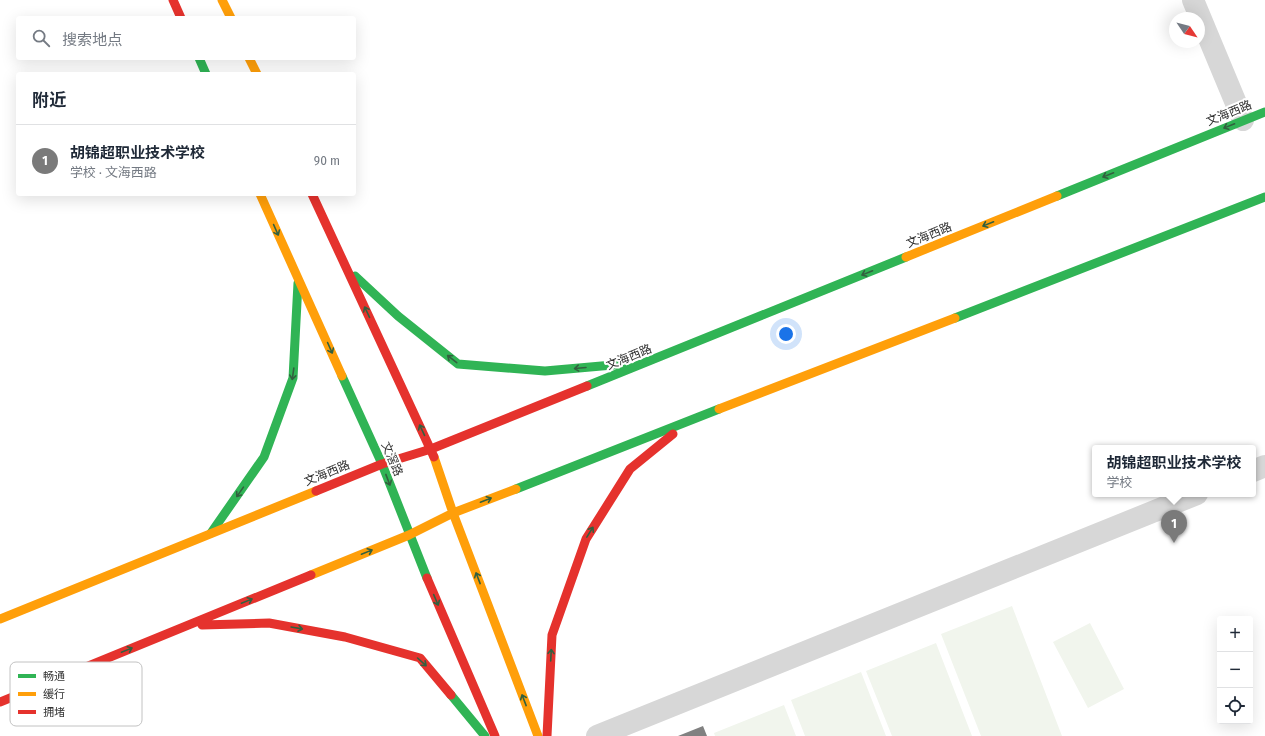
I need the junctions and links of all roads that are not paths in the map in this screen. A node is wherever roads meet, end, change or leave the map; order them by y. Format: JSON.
{"nodes":[{"id":1,"x":173,"y":0,"type":"edge"},
{"id":2,"x":222,"y":0,"type":"edge"},
{"id":3,"x":1193,"y":0,"type":"edge"},
{"id":4,"x":180,"y":16,"type":"edge"},
{"id":5,"x":230,"y":16,"type":"edge"},
{"id":6,"x":200,"y":60,"type":"edge"},
{"id":7,"x":250,"y":60,"type":"edge"},
{"id":8,"x":205,"y":72,"type":"edge"},
{"id":9,"x":255,"y":72,"type":"edge"},
{"id":10,"x":1265,"y":112,"type":"edge"},
{"id":11,"x":1243,"y":120,"type":"junction"},
{"id":12,"x":261,"y":196,"type":"edge"},
{"id":13,"x":313,"y":196,"type":"edge"},
{"id":14,"x":1265,"y":197,"type":"edge"},
{"id":15,"x":346,"y":267,"type":"junction"},
{"id":16,"x":299,"y":280,"type":"junction"},
{"id":17,"x":647,"y":362,"type":"junction"},
{"id":18,"x":688,"y":422,"type":"junction"},
{"id":19,"x":431,"y":450,"type":"junction"},
{"id":20,"x":382,"y":464,"type":"junction"},
{"id":21,"x":1189,"y":497,"type":"edge"},
{"id":22,"x":453,"y":513,"type":"junction"},
{"id":23,"x":211,"y":533,"type":"junction"},
{"id":24,"x":408,"y":535,"type":"junction"},
{"id":25,"x":0,"y":619,"type":"edge"},
{"id":26,"x":189,"y":625,"type":"junction"},
{"id":27,"x":98,"y":662,"type":"edge"},
{"id":28,"x":10,"y":698,"type":"edge"},
{"id":29,"x":0,"y":702,"type":"edge"},
{"id":30,"x":485,"y":736,"type":"edge"},
{"id":31,"x":495,"y":736,"type":"edge"},
{"id":32,"x":538,"y":736,"type":"edge"},
{"id":33,"x":547,"y":736,"type":"edge"},
{"id":34,"x":597,"y":736,"type":"edge"}],
"edges":[{"from":1,"to":4,"type":"main road"},
{"from":2,"to":5,"type":"main road"},
{"from":3,"to":11,"type":"street"},
{"from":6,"to":8,"type":"main road"},
{"from":7,"to":9,"type":"main road"},
{"from":10,"to":11,"type":"main road","name":"文海西路"},
{"from":11,"to":17,"type":"main road","name":"文海西路","one_way":true},
{"from":12,"to":16,"type":"main road","name":"文滘路","one_way":true},
{"from":13,"to":15,"type":"main road"},
{"from":14,"to":18,"type":"main road"},
{"from":17,"to":15,"type":"main road","one_way":true},
{"from":19,"to":15,"type":"main road","one_way":true},
{"from":16,"to":20,"type":"main road","name":"文滘路","one_way":true},
{"from":16,"to":23,"type":"main road","one_way":true},
{"from":17,"to":19,"type":"main road","name":"文海西路"},
{"from":22,"to":18,"type":"main road","one_way":true},
{"from":33,"to":18,"type":"main road","one_way":true},
{"from":19,"to":20,"type":"main road","name":"文海西路"},
{"from":19,"to":22,"type":"main road"},
{"from":20,"to":23,"type":"main road","name":"文海西路"},
{"from":20,"to":24,"type":"main road","name":"文滘路","one_way":true},
{"from":21,"to":34,"type":"street"},
{"from":22,"to":24,"type":"main road"},
{"from":32,"to":22,"type":"main road","one_way":true},
{"from":23,"to":25,"type":"main road","name":"文海西路"},
{"from":26,"to":24,"type":"main road","one_way":true},
{"from":24,"to":31,"type":"main road","name":"文滘路","one_way":true},
{"from":27,"to":26,"type":"main road","one_way":true},
{"from":26,"to":30,"type":"main road","one_way":true},
{"from":29,"to":28,"type":"main road","one_way":true}]}
